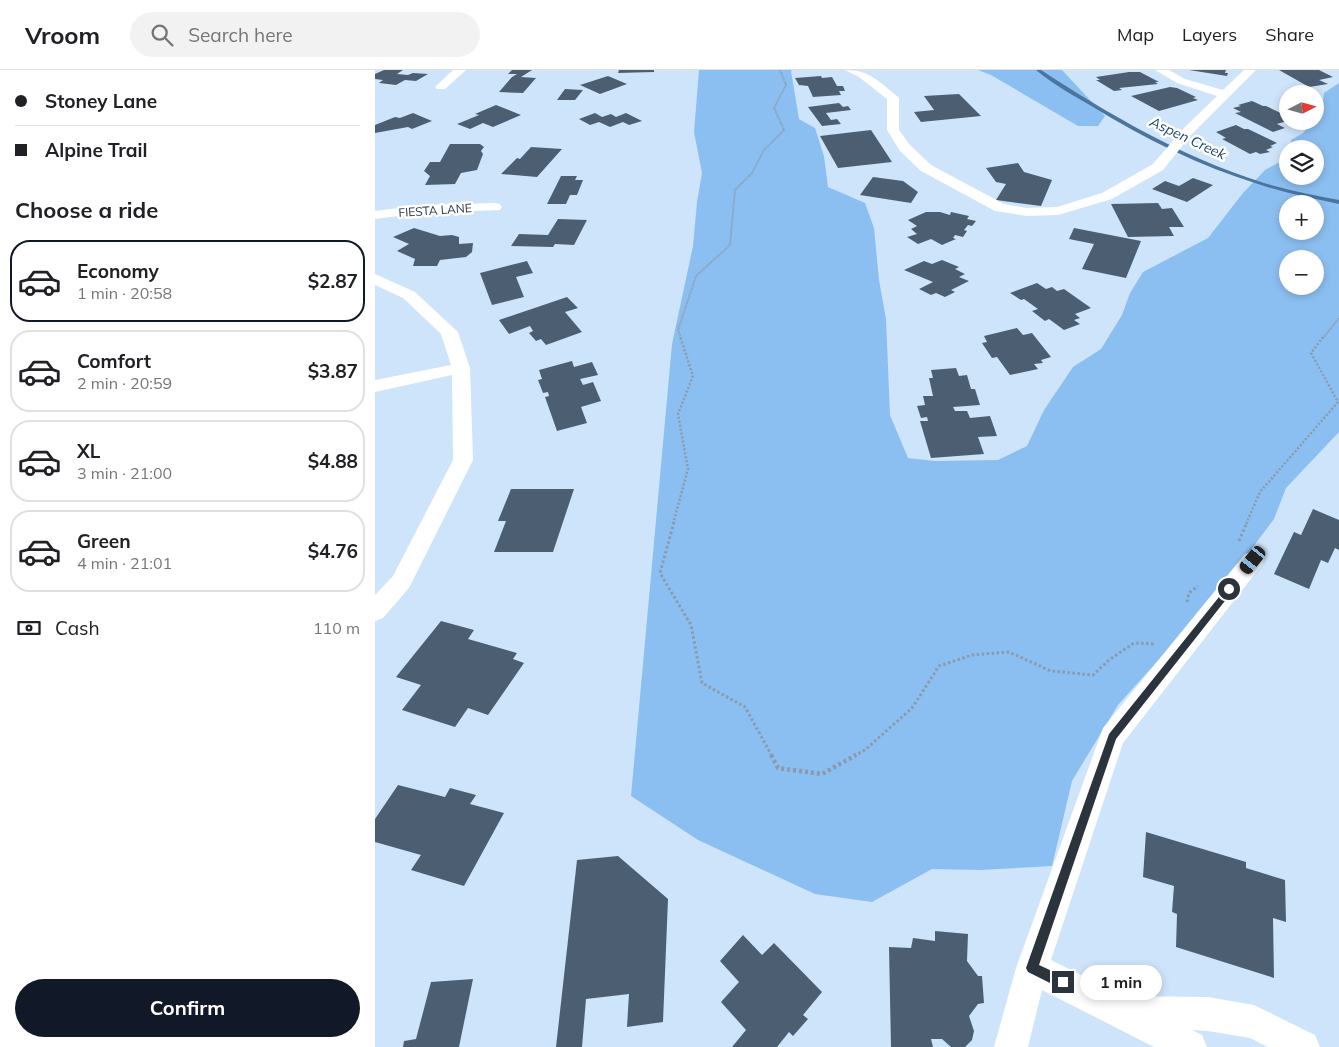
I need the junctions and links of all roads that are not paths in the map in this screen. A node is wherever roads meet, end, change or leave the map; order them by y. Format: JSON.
{"nodes":[{"id":1,"x":460,"y":70,"type":"edge"},
{"id":2,"x":851,"y":70,"type":"edge"},
{"id":3,"x":1161,"y":70,"type":"edge"},
{"id":4,"x":1249,"y":70,"type":"edge"},
{"id":5,"x":441,"y":87,"type":"dead end"},
{"id":6,"x":1225,"y":95,"type":"junction"},
{"id":7,"x":495,"y":207,"type":"dead end"},
{"id":8,"x":375,"y":215,"type":"edge"},
{"id":9,"x":375,"y":279,"type":"edge"},
{"id":10,"x":461,"y":368,"type":"junction"},
{"id":11,"x":375,"y":386,"type":"edge"},
{"id":12,"x":1245,"y":553,"type":"road end"},
{"id":13,"x":375,"y":611,"type":"edge"},
{"id":14,"x":1032,"y":968,"type":"junction"},
{"id":15,"x":1124,"y":1012,"type":"junction"},
{"id":16,"x":1011,"y":1047,"type":"edge"},
{"id":17,"x":1190,"y":1047,"type":"edge"},
{"id":18,"x":1303,"y":1047,"type":"edge"}],
"edges":[{"from":1,"to":5,"type":"street"},
{"from":2,"to":6,"type":"street"},
{"from":3,"to":6,"type":"street"},
{"from":4,"to":6,"type":"street"},
{"from":7,"to":8,"type":"street","name":"FIESTA LANE"},
{"from":9,"to":10,"type":"street"},
{"from":10,"to":11,"type":"street"},
{"from":10,"to":13,"type":"street"},
{"from":12,"to":14,"type":"street"},
{"from":14,"to":15,"type":"street"},
{"from":14,"to":16,"type":"street"},
{"from":15,"to":17,"type":"street"},
{"from":15,"to":18,"type":"street"}]}
